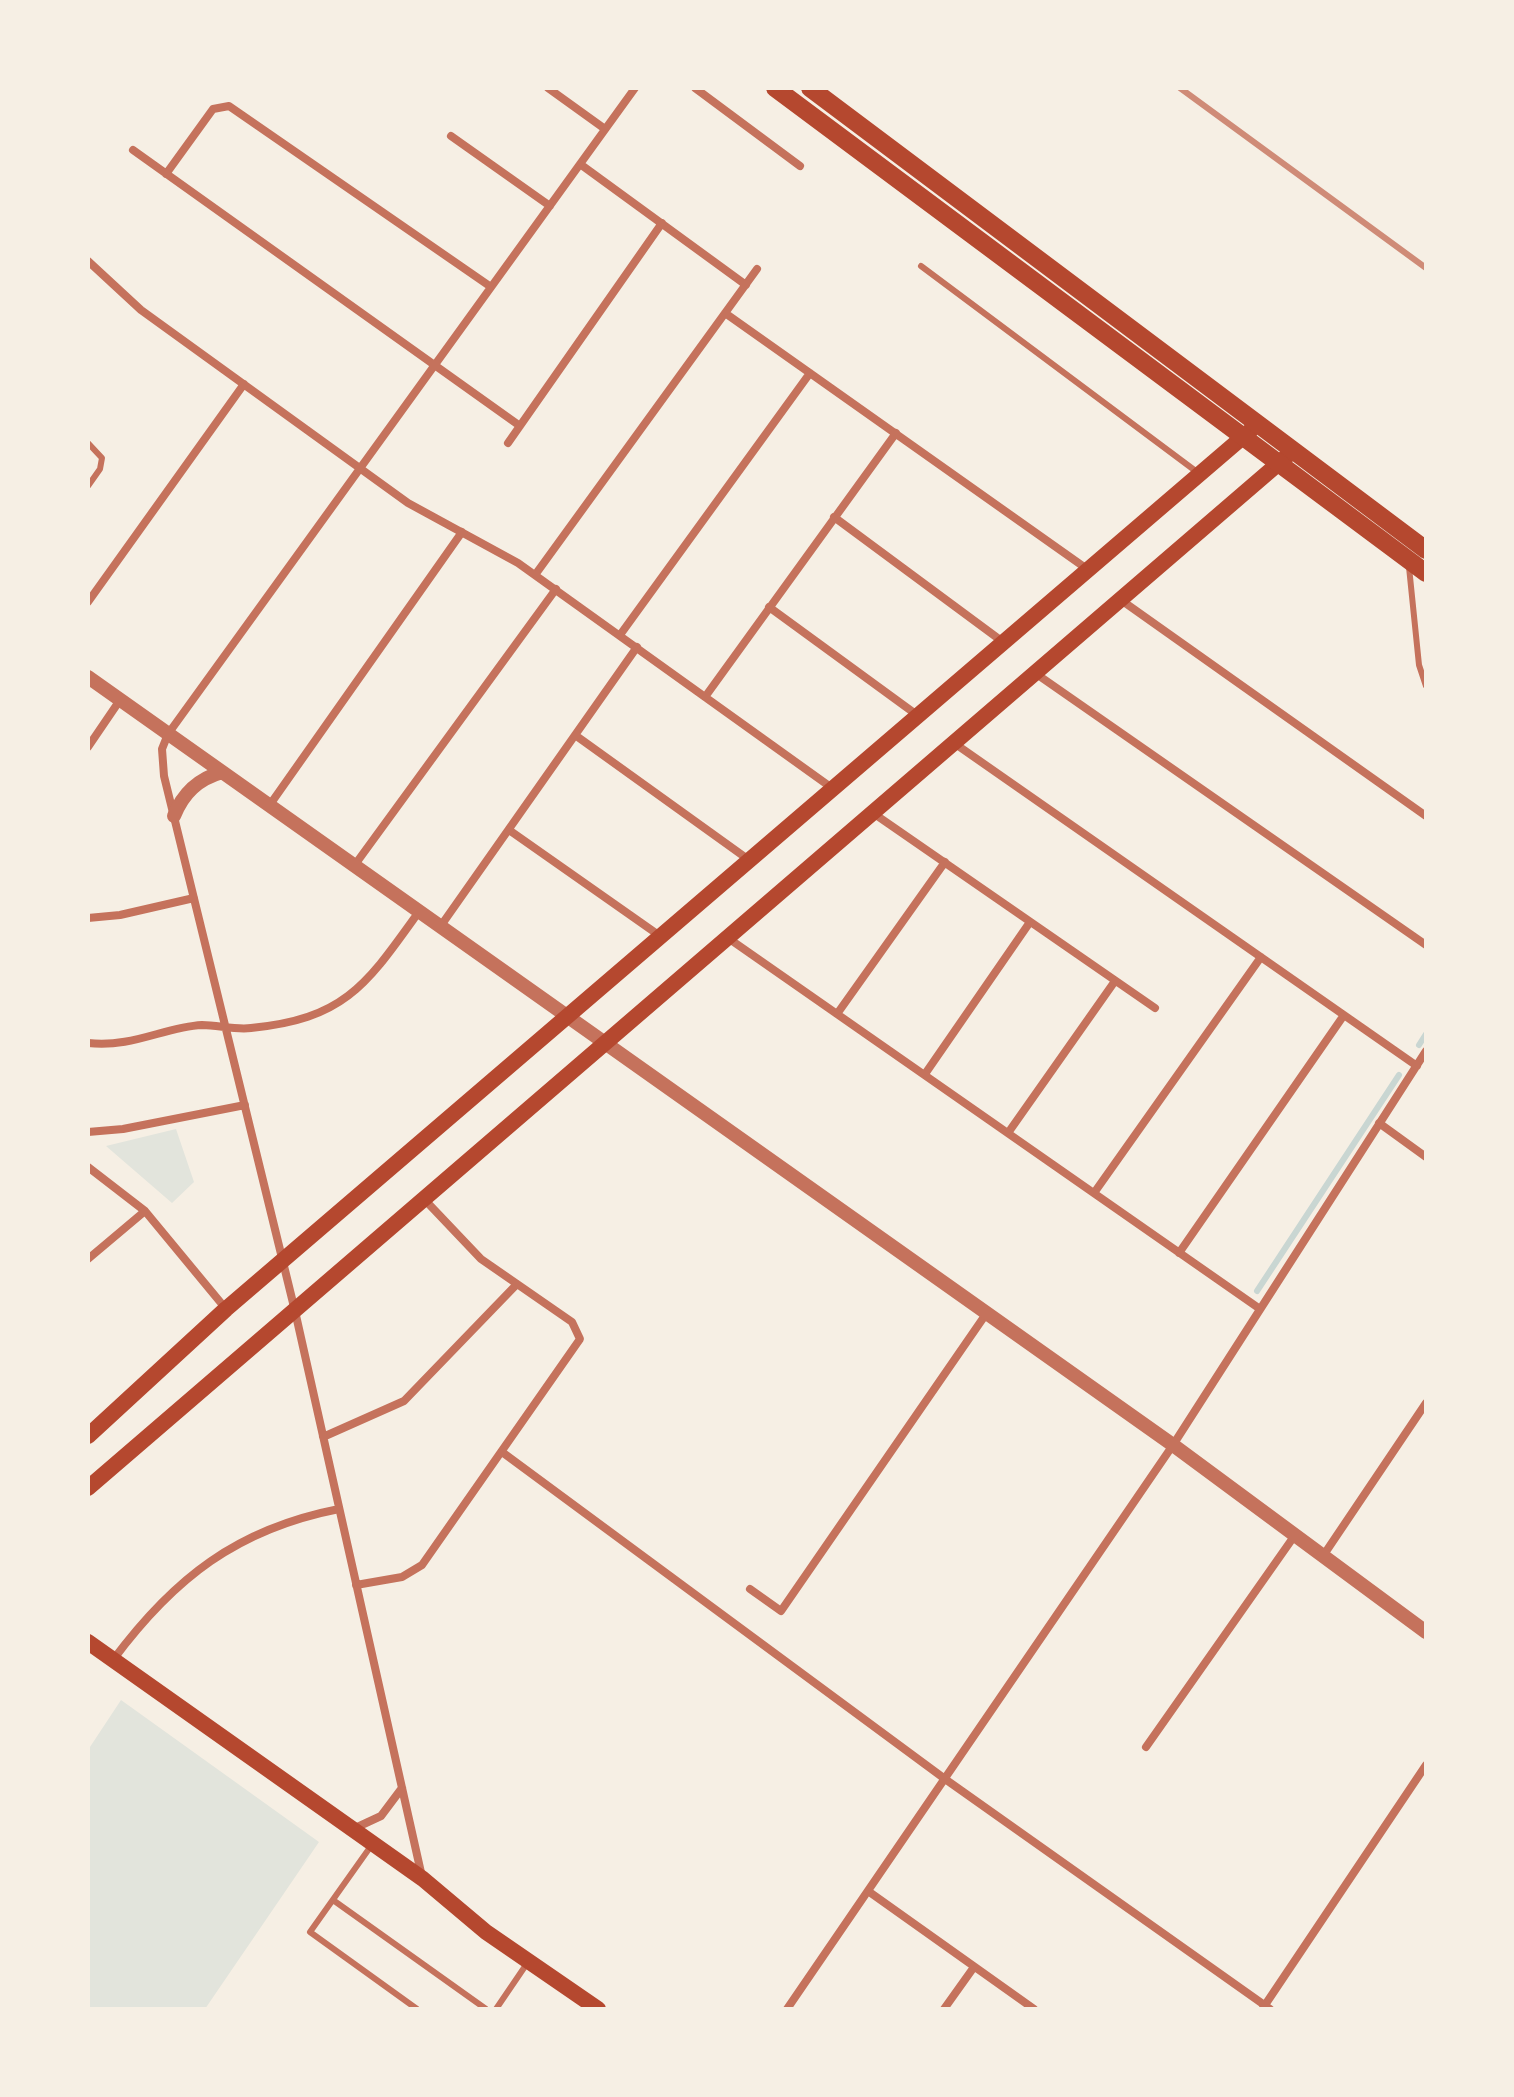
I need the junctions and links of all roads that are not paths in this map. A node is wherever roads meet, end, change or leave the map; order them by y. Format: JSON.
{"nodes":[{"id":1,"x":548,"y":88,"type":"edge"},
{"id":2,"x":635,"y":88,"type":"edge"},
{"id":3,"x":695,"y":88,"type":"edge"},
{"id":4,"x":775,"y":88,"type":"edge"},
{"id":5,"x":810,"y":88,"type":"edge"},
{"id":6,"x":605,"y":129,"type":"junction"},
{"id":7,"x":451,"y":136,"type":"dead end"},
{"id":8,"x":133,"y":150,"type":"dead end"},
{"id":9,"x":580,"y":164,"type":"junction"},
{"id":10,"x":800,"y":166,"type":"dead end"},
{"id":11,"x":166,"y":174,"type":"junction"},
{"id":12,"x":550,"y":206,"type":"junction"},
{"id":13,"x":662,"y":223,"type":"junction"},
{"id":14,"x":88,"y":261,"type":"edge"},
{"id":15,"x":921,"y":266,"type":"dead end"},
{"id":16,"x":757,"y":269,"type":"dead end"},
{"id":17,"x":746,"y":285,"type":"junction"},
{"id":18,"x":491,"y":287,"type":"junction"},
{"id":19,"x":725,"y":313,"type":"junction"},
{"id":20,"x":434,"y":365,"type":"junction"},
{"id":21,"x":810,"y":373,"type":"junction"},
{"id":22,"x":244,"y":384,"type":"junction"},
{"id":23,"x":1258,"y":424,"type":"junction"},
{"id":24,"x":520,"y":426,"type":"junction"},
{"id":25,"x":896,"y":433,"type":"junction"},
{"id":26,"x":1244,"y":437,"type":"junction"},
{"id":27,"x":88,"y":443,"type":"edge"},
{"id":28,"x":508,"y":443,"type":"dead end"},
{"id":29,"x":1286,"y":457,"type":"junction"},
{"id":30,"x":360,"y":468,"type":"junction"},
{"id":31,"x":1200,"y":474,"type":"junction"},
{"id":32,"x":88,"y":486,"type":"edge"},
{"id":33,"x":834,"y":517,"type":"junction"},
{"id":34,"x":462,"y":532,"type":"junction"},
{"id":35,"x":1426,"y":550,"type":"edge"},
{"id":36,"x":1409,"y":559,"type":"junction"},
{"id":37,"x":1087,"y":569,"type":"junction"},
{"id":38,"x":1426,"y":573,"type":"edge"},
{"id":39,"x":535,"y":575,"type":"junction"},
{"id":40,"x":556,"y":589,"type":"junction"},
{"id":41,"x":1121,"y":600,"type":"junction"},
{"id":42,"x":88,"y":602,"type":"edge"},
{"id":43,"x":769,"y":607,"type":"junction"},
{"id":44,"x":620,"y":635,"type":"junction"},
{"id":45,"x":1003,"y":642,"type":"junction"},
{"id":46,"x":637,"y":647,"type":"junction"},
{"id":47,"x":1035,"y":673,"type":"junction"},
{"id":48,"x":88,"y":677,"type":"edge"},
{"id":49,"x":1426,"y":686,"type":"edge"},
{"id":50,"x":705,"y":697,"type":"junction"},
{"id":51,"x":120,"y":700,"type":"junction"},
{"id":52,"x":917,"y":715,"type":"junction"},
{"id":53,"x":168,"y":734,"type":"junction"},
{"id":54,"x":575,"y":735,"type":"junction"},
{"id":55,"x":954,"y":743,"type":"junction"},
{"id":56,"x":88,"y":747,"type":"edge"},
{"id":57,"x":222,"y":772,"type":"junction"},
{"id":58,"x":832,"y":788,"type":"junction"},
{"id":59,"x":269,"y":806,"type":"junction"},
{"id":60,"x":873,"y":813,"type":"junction"},
{"id":61,"x":174,"y":816,"type":"junction"},
{"id":62,"x":1426,"y":816,"type":"edge"},
{"id":63,"x":509,"y":830,"type":"junction"},
{"id":64,"x":749,"y":860,"type":"junction"},
{"id":65,"x":945,"y":862,"type":"junction"},
{"id":66,"x":354,"y":866,"type":"junction"},
{"id":67,"x":194,"y":898,"type":"junction"},
{"id":68,"x":418,"y":913,"type":"junction"},
{"id":69,"x":88,"y":918,"type":"edge"},
{"id":70,"x":1030,"y":922,"type":"junction"},
{"id":71,"x":439,"y":928,"type":"junction"},
{"id":72,"x":660,"y":936,"type":"junction"},
{"id":73,"x":728,"y":938,"type":"junction"},
{"id":74,"x":1426,"y":945,"type":"edge"},
{"id":75,"x":1261,"y":957,"type":"junction"},
{"id":76,"x":1115,"y":981,"type":"junction"},
{"id":77,"x":1155,"y":1008,"type":"dead end"},
{"id":78,"x":837,"y":1014,"type":"junction"},
{"id":79,"x":1344,"y":1015,"type":"junction"},
{"id":80,"x":565,"y":1018,"type":"junction"},
{"id":81,"x":226,"y":1027,"type":"junction"},
{"id":82,"x":88,"y":1043,"type":"edge"},
{"id":83,"x":603,"y":1045,"type":"junction"},
{"id":84,"x":1426,"y":1051,"type":"edge"},
{"id":85,"x":1417,"y":1066,"type":"junction"},
{"id":86,"x":925,"y":1074,"type":"junction"},
{"id":87,"x":245,"y":1105,"type":"junction"},
{"id":88,"x":1379,"y":1123,"type":"junction"},
{"id":89,"x":88,"y":1132,"type":"edge"},
{"id":90,"x":1008,"y":1133,"type":"junction"},
{"id":91,"x":1426,"y":1157,"type":"edge"},
{"id":92,"x":88,"y":1167,"type":"edge"},
{"id":93,"x":1094,"y":1193,"type":"junction"},
{"id":94,"x":424,"y":1199,"type":"junction"},
{"id":95,"x":145,"y":1211,"type":"junction"},
{"id":96,"x":1179,"y":1253,"type":"junction"},
{"id":97,"x":88,"y":1259,"type":"edge"},
{"id":98,"x":283,"y":1261,"type":"junction"},
{"id":99,"x":517,"y":1284,"type":"junction"},
{"id":100,"x":226,"y":1309,"type":"junction"},
{"id":101,"x":1260,"y":1309,"type":"junction"},
{"id":102,"x":295,"y":1311,"type":"junction"},
{"id":103,"x":986,"y":1314,"type":"junction"},
{"id":104,"x":1426,"y":1403,"type":"edge"},
{"id":105,"x":88,"y":1436,"type":"edge"},
{"id":106,"x":323,"y":1437,"type":"junction"},
{"id":107,"x":1173,"y":1445,"type":"junction"},
{"id":108,"x":502,"y":1452,"type":"junction"},
{"id":109,"x":88,"y":1488,"type":"edge"},
{"id":110,"x":339,"y":1509,"type":"junction"},
{"id":111,"x":1295,"y":1535,"type":"junction"},
{"id":112,"x":1323,"y":1556,"type":"junction"},
{"id":113,"x":356,"y":1585,"type":"junction"},
{"id":114,"x":750,"y":1589,"type":"dead end"},
{"id":115,"x":1426,"y":1632,"type":"edge"},
{"id":116,"x":88,"y":1642,"type":"edge"},
{"id":117,"x":113,"y":1660,"type":"junction"},
{"id":118,"x":1146,"y":1747,"type":"dead end"},
{"id":119,"x":1426,"y":1765,"type":"edge"},
{"id":120,"x":945,"y":1779,"type":"junction"},
{"id":121,"x":402,"y":1788,"type":"junction"},
{"id":122,"x":353,"y":1829,"type":"junction"},
{"id":123,"x":373,"y":1844,"type":"junction"},
{"id":124,"x":423,"y":1879,"type":"junction"},
{"id":125,"x":868,"y":1891,"type":"junction"},
{"id":126,"x":333,"y":1900,"type":"junction"},
{"id":127,"x":529,"y":1961,"type":"junction"},
{"id":128,"x":974,"y":1967,"type":"junction"},
{"id":129,"x":1265,"y":2008,"type":"edge"},
{"id":130,"x":417,"y":2009,"type":"edge"},
{"id":131,"x":486,"y":2009,"type":"edge"},
{"id":132,"x":496,"y":2009,"type":"edge"},
{"id":133,"x":598,"y":2009,"type":"edge"},
{"id":134,"x":787,"y":2009,"type":"edge"},
{"id":135,"x":944,"y":2009,"type":"edge"},
{"id":136,"x":1034,"y":2009,"type":"edge"}],
"edges":[{"from":1,"to":6,"type":"street"},
{"from":2,"to":6,"type":"street"},
{"from":3,"to":10,"type":"street"},
{"from":4,"to":26,"type":"main road"},
{"from":5,"to":23,"type":"main road"},
{"from":6,"to":9,"type":"street"},
{"from":7,"to":12,"type":"street"},
{"from":8,"to":11,"type":"street"},
{"from":9,"to":12,"type":"street"},
{"from":9,"to":13,"type":"street"},
{"from":11,"to":18,"type":"street"},
{"from":11,"to":20,"type":"street"},
{"from":12,"to":18,"type":"street"},
{"from":13,"to":17,"type":"street"},
{"from":13,"to":24,"type":"street"},
{"from":14,"to":22,"type":"street"},
{"from":15,"to":31,"type":"lane"},
{"from":16,"to":17,"type":"street"},
{"from":17,"to":19,"type":"street"},
{"from":18,"to":20,"type":"street"},
{"from":19,"to":21,"type":"street"},
{"from":19,"to":39,"type":"street"},
{"from":20,"to":24,"type":"street"},
{"from":20,"to":30,"type":"street"},
{"from":21,"to":25,"type":"street"},
{"from":21,"to":44,"type":"street"},
{"from":22,"to":30,"type":"street"},
{"from":22,"to":42,"type":"street"},
{"from":23,"to":26,"type":"main road"},
{"from":23,"to":29,"type":"main road"},
{"from":24,"to":28,"type":"street"},
{"from":25,"to":33,"type":"street"},
{"from":25,"to":37,"type":"street"},
{"from":26,"to":29,"type":"main road"},
{"from":26,"to":31,"type":"main road"},
{"from":27,"to":32,"type":"lane"},
{"from":29,"to":35,"type":"main road"},
{"from":29,"to":36,"type":"main road"},
{"from":29,"to":41,"type":"main road"},
{"from":30,"to":34,"type":"street"},
{"from":30,"to":53,"type":"street"},
{"from":31,"to":37,"type":"main road"},
{"from":33,"to":43,"type":"street"},
{"from":33,"to":45,"type":"street"},
{"from":34,"to":39,"type":"street"},
{"from":34,"to":59,"type":"street"},
{"from":36,"to":38,"type":"main road"},
{"from":36,"to":49,"type":"lane"},
{"from":37,"to":45,"type":"main road"},
{"from":39,"to":40,"type":"street"},
{"from":40,"to":44,"type":"street"},
{"from":40,"to":66,"type":"street"},
{"from":41,"to":47,"type":"main road"},
{"from":41,"to":62,"type":"street"},
{"from":43,"to":50,"type":"street"},
{"from":43,"to":52,"type":"street"},
{"from":44,"to":46,"type":"street"},
{"from":45,"to":52,"type":"main road"},
{"from":46,"to":50,"type":"street"},
{"from":46,"to":54,"type":"street"},
{"from":47,"to":55,"type":"main road"},
{"from":47,"to":74,"type":"street"},
{"from":48,"to":51,"type":"street"},
{"from":50,"to":58,"type":"street"},
{"from":51,"to":53,"type":"street"},
{"from":51,"to":56,"type":"street"},
{"from":52,"to":58,"type":"main road"},
{"from":53,"to":57,"type":"street"},
{"from":53,"to":61,"type":"street"},
{"from":54,"to":63,"type":"street"},
{"from":54,"to":64,"type":"street"},
{"from":55,"to":60,"type":"main road"},
{"from":55,"to":75,"type":"street"},
{"from":57,"to":59,"type":"street"},
{"from":57,"to":61,"type":"street"},
{"from":58,"to":64,"type":"main road"},
{"from":59,"to":66,"type":"street"},
{"from":60,"to":65,"type":"street"},
{"from":60,"to":73,"type":"main road"},
{"from":61,"to":67,"type":"street"},
{"from":63,"to":71,"type":"street"},
{"from":63,"to":72,"type":"street"},
{"from":64,"to":72,"type":"main road"},
{"from":65,"to":70,"type":"street"},
{"from":65,"to":78,"type":"street"},
{"from":66,"to":68,"type":"street"},
{"from":67,"to":69,"type":"street"},
{"from":67,"to":81,"type":"street"},
{"from":68,"to":71,"type":"street"},
{"from":68,"to":81,"type":"street"},
{"from":70,"to":76,"type":"street"},
{"from":70,"to":86,"type":"street"},
{"from":71,"to":80,"type":"street"},
{"from":72,"to":80,"type":"main road"},
{"from":73,"to":78,"type":"street"},
{"from":73,"to":83,"type":"main road"},
{"from":75,"to":79,"type":"street"},
{"from":75,"to":93,"type":"street"},
{"from":76,"to":77,"type":"street"},
{"from":76,"to":90,"type":"street"},
{"from":78,"to":86,"type":"street"},
{"from":79,"to":85,"type":"street"},
{"from":79,"to":96,"type":"street"},
{"from":80,"to":83,"type":"street"},
{"from":80,"to":98,"type":"main road"},
{"from":81,"to":82,"type":"street"},
{"from":81,"to":87,"type":"street"},
{"from":83,"to":94,"type":"main road"},
{"from":83,"to":103,"type":"street"},
{"from":84,"to":85,"type":"street"},
{"from":85,"to":88,"type":"street"},
{"from":86,"to":90,"type":"street"},
{"from":87,"to":89,"type":"street"},
{"from":87,"to":98,"type":"street"},
{"from":88,"to":91,"type":"street"},
{"from":88,"to":101,"type":"street"},
{"from":90,"to":93,"type":"street"},
{"from":92,"to":95,"type":"street"},
{"from":93,"to":96,"type":"street"},
{"from":94,"to":99,"type":"street"},
{"from":94,"to":102,"type":"main road"},
{"from":95,"to":97,"type":"street"},
{"from":95,"to":100,"type":"street"},
{"from":96,"to":101,"type":"street"},
{"from":98,"to":100,"type":"main road"},
{"from":98,"to":102,"type":"street"},
{"from":99,"to":106,"type":"street"},
{"from":99,"to":108,"type":"street"},
{"from":100,"to":105,"type":"main road"},
{"from":101,"to":107,"type":"street"},
{"from":102,"to":106,"type":"street"},
{"from":102,"to":109,"type":"main road"},
{"from":103,"to":107,"type":"street"},
{"from":103,"to":114,"type":"street"},
{"from":104,"to":112,"type":"street"},
{"from":106,"to":110,"type":"street"},
{"from":107,"to":111,"type":"street"},
{"from":107,"to":120,"type":"street"},
{"from":108,"to":113,"type":"street"},
{"from":108,"to":120,"type":"street"},
{"from":110,"to":113,"type":"street"},
{"from":110,"to":117,"type":"street"},
{"from":111,"to":112,"type":"street"},
{"from":111,"to":118,"type":"street"},
{"from":112,"to":115,"type":"street"},
{"from":113,"to":121,"type":"street"},
{"from":116,"to":117,"type":"main road"},
{"from":117,"to":122,"type":"main road"},
{"from":119,"to":129,"type":"street"},
{"from":120,"to":125,"type":"street"},
{"from":120,"to":129,"type":"street"},
{"from":121,"to":122,"type":"street"},
{"from":121,"to":124,"type":"street"},
{"from":122,"to":123,"type":"main road"},
{"from":123,"to":124,"type":"main road"},
{"from":123,"to":126,"type":"lane"},
{"from":124,"to":127,"type":"main road"},
{"from":125,"to":128,"type":"street"},
{"from":125,"to":134,"type":"street"},
{"from":126,"to":130,"type":"lane"},
{"from":126,"to":131,"type":"lane"},
{"from":127,"to":132,"type":"lane"},
{"from":127,"to":133,"type":"main road"},
{"from":128,"to":135,"type":"street"},
{"from":128,"to":136,"type":"street"}]}
